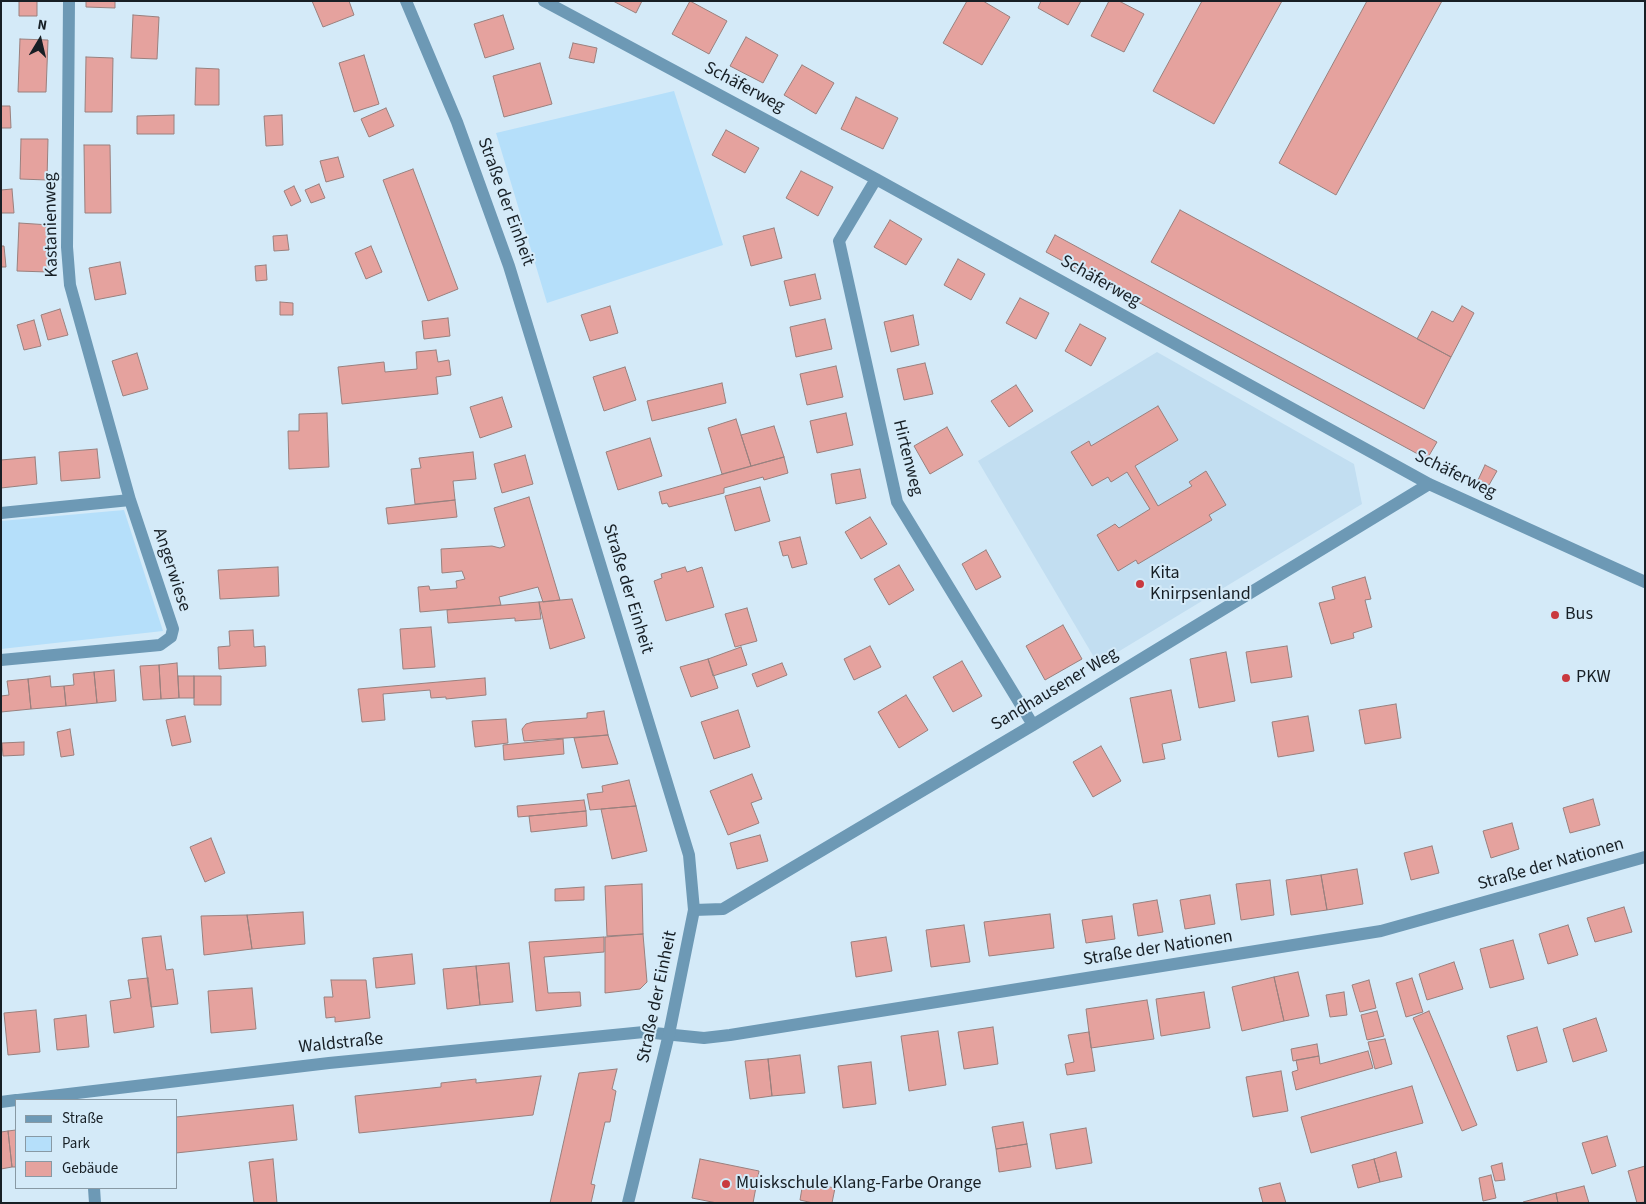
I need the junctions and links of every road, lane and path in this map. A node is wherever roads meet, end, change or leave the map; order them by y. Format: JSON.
{"nodes":[{"id":1,"x":69,"y":1,"type":"edge"},
{"id":2,"x":406,"y":1,"type":"edge"},
{"id":3,"x":544,"y":1,"type":"edge"},
{"id":4,"x":876,"y":178,"type":"junction"},
{"id":5,"x":1429,"y":484,"type":"junction"},
{"id":6,"x":130,"y":500,"type":"junction"},
{"id":7,"x":1,"y":512,"type":"edge"},
{"id":8,"x":1645,"y":582,"type":"edge"},
{"id":9,"x":1,"y":660,"type":"edge"},
{"id":10,"x":1033,"y":725,"type":"junction"},
{"id":11,"x":1645,"y":857,"type":"edge"},
{"id":12,"x":694,"y":910,"type":"junction"},
{"id":13,"x":669,"y":1034,"type":"junction"},
{"id":14,"x":86,"y":1097,"type":"edge"},
{"id":15,"x":40,"y":1099,"type":"edge"},
{"id":16,"x":15,"y":1100,"type":"edge"},
{"id":17,"x":1,"y":1102,"type":"edge"},
{"id":18,"x":94,"y":1189,"type":"edge"},
{"id":19,"x":95,"y":1203,"type":"edge"},
{"id":20,"x":628,"y":1203,"type":"edge"}],
"edges":[{"from":1,"to":6,"type":"street","name":"Kastanienweg"},
{"from":2,"to":12,"type":"street","name":"Straße der Einheit"},
{"from":3,"to":4,"type":"street","name":"Schäferweg"},
{"from":4,"to":5,"type":"street","name":"Schäferweg"},
{"from":4,"to":10,"type":"street","name":"Hirtenweg"},
{"from":5,"to":8,"type":"street","name":"Schäferweg"},
{"from":5,"to":10,"type":"street","name":"Sandhausener Weg"},
{"from":6,"to":7,"type":"street"},
{"from":6,"to":9,"type":"street","name":"Angerwiese"},
{"from":10,"to":12,"type":"street","name":"Sandhausener Weg"},
{"from":11,"to":13,"type":"street","name":"Straße der Nationen"},
{"from":12,"to":13,"type":"street","name":"Straße der Einheit"},
{"from":13,"to":14,"type":"street","name":"Waldstraße"},
{"from":13,"to":20,"type":"street","name":"Straße der Einheit"},
{"from":14,"to":15,"type":"street","name":"Waldstraße"},
{"from":16,"to":17,"type":"street","name":"Waldstraße"},
{"from":18,"to":19,"type":"street"}]}
